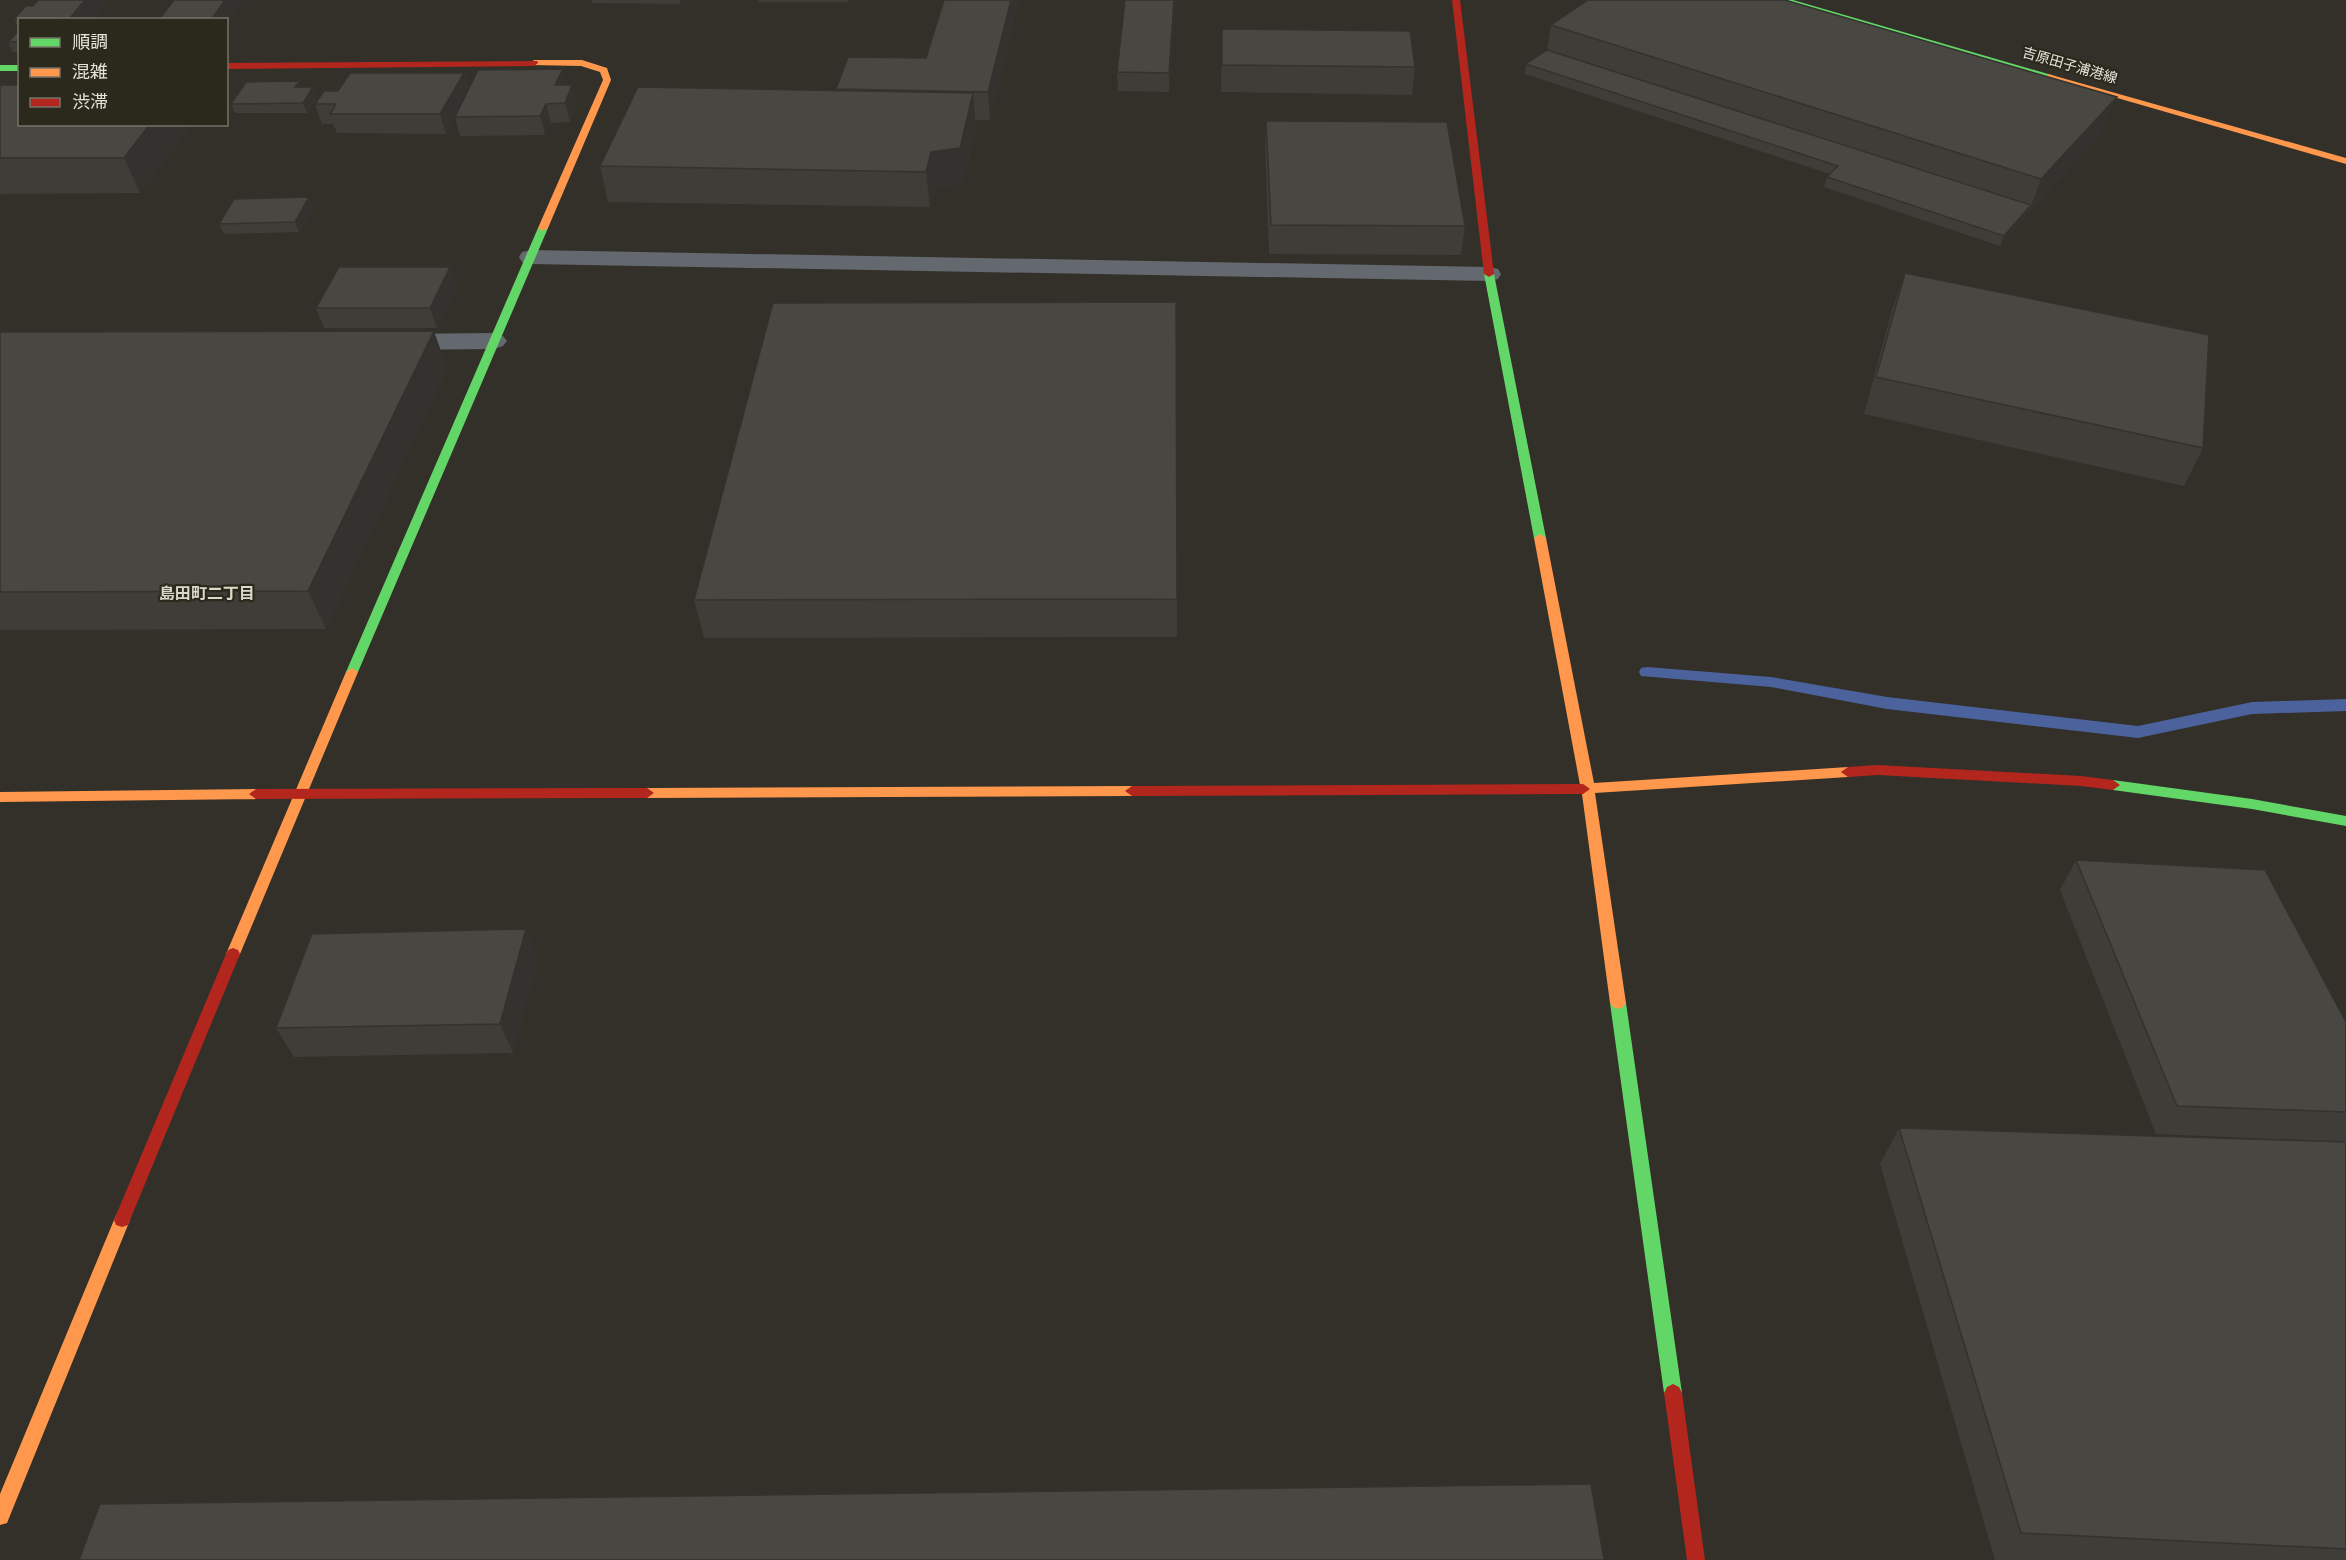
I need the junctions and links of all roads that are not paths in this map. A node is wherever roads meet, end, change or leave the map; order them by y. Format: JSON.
{"nodes":[{"id":1,"x":1455,"y":0,"type":"edge"},
{"id":2,"x":1784,"y":0,"type":"edge"},
{"id":3,"x":228,"y":66,"type":"edge"},
{"id":4,"x":0,"y":68,"type":"edge"},
{"id":5,"x":18,"y":68,"type":"edge"},
{"id":6,"x":2259,"y":121,"type":"dead end"},
{"id":7,"x":2205,"y":134,"type":"dead end"},
{"id":8,"x":2270,"y":140,"type":"junction"},
{"id":9,"x":2345,"y":161,"type":"edge"},
{"id":10,"x":531,"y":257,"type":"junction"},
{"id":11,"x":1490,"y":274,"type":"junction"},
{"id":12,"x":494,"y":341,"type":"junction"},
{"id":13,"x":365,"y":342,"type":"edge"},
{"id":14,"x":1588,"y":789,"type":"junction"},
{"id":15,"x":299,"y":794,"type":"junction"},
{"id":16,"x":0,"y":797,"type":"edge"},
{"id":17,"x":2344,"y":824,"type":"edge"},
{"id":18,"x":0,"y":1516,"type":"edge"},
{"id":19,"x":1696,"y":1560,"type":"edge"}],
"edges":[{"from":1,"to":11,"type":"street"},
{"from":2,"to":8,"type":"street","name":"吉原田子浦港線"},
{"from":3,"to":10,"type":"street"},
{"from":4,"to":5,"type":"street"},
{"from":6,"to":9,"type":"street"},
{"from":7,"to":8,"type":"street"},
{"from":8,"to":9,"type":"street","name":"吉原田子浦港線"},
{"from":10,"to":11,"type":"street"},
{"from":10,"to":12,"type":"street"},
{"from":11,"to":14,"type":"street"},
{"from":12,"to":13,"type":"street"},
{"from":12,"to":15,"type":"street"},
{"from":14,"to":15,"type":"street"},
{"from":14,"to":17,"type":"street"},
{"from":14,"to":19,"type":"street"},
{"from":15,"to":16,"type":"street"},
{"from":15,"to":18,"type":"street"}]}
